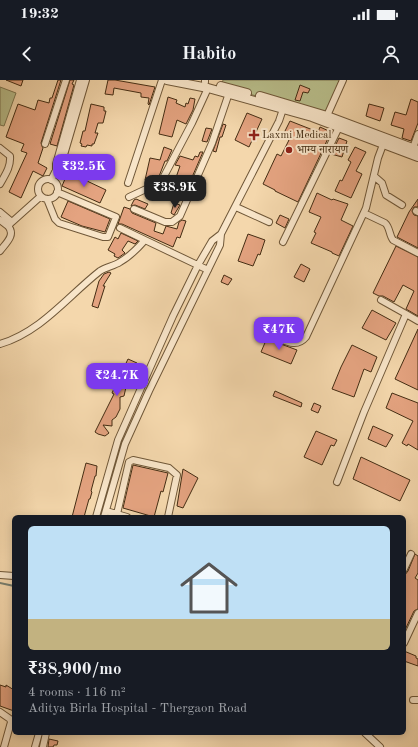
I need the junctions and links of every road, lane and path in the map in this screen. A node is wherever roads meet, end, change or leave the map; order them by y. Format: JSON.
{"nodes":[{"id":1,"x":66,"y":80,"type":"edge"},
{"id":2,"x":162,"y":80,"type":"edge"},
{"id":3,"x":167,"y":80,"type":"edge"},
{"id":4,"x":343,"y":80,"type":"edge"},
{"id":5,"x":84,"y":82,"type":"edge"},
{"id":6,"x":204,"y":82,"type":"edge"},
{"id":7,"x":229,"y":93,"type":"junction"},
{"id":8,"x":284,"y":107,"type":"junction"},
{"id":9,"x":326,"y":119,"type":"junction"},
{"id":10,"x":340,"y":124,"type":"junction"},
{"id":11,"x":418,"y":134,"type":"edge"},
{"id":12,"x":384,"y":141,"type":"junction"},
{"id":13,"x":45,"y":144,"type":"dead end"},
{"id":14,"x":0,"y":148,"type":"edge"},
{"id":15,"x":415,"y":149,"type":"edge"},
{"id":16,"x":418,"y":157,"type":"edge"},
{"id":17,"x":374,"y":176,"type":"junction"},
{"id":18,"x":51,"y":180,"type":"junction"},
{"id":19,"x":0,"y":184,"type":"edge"},
{"id":20,"x":128,"y":184,"type":"dead end"},
{"id":21,"x":57,"y":192,"type":"junction"},
{"id":22,"x":129,"y":197,"type":"dead end"},
{"id":23,"x":44,"y":198,"type":"junction"},
{"id":24,"x":402,"y":205,"type":"dead end"},
{"id":25,"x":236,"y":208,"type":"junction"},
{"id":26,"x":134,"y":209,"type":"dead end"},
{"id":27,"x":0,"y":212,"type":"edge"},
{"id":28,"x":364,"y":214,"type":"junction"},
{"id":29,"x":0,"y":220,"type":"edge"},
{"id":30,"x":269,"y":222,"type":"dead end"},
{"id":31,"x":10,"y":224,"type":"junction"},
{"id":32,"x":120,"y":228,"type":"dead end"},
{"id":33,"x":221,"y":234,"type":"junction"},
{"id":34,"x":145,"y":240,"type":"junction"},
{"id":35,"x":283,"y":242,"type":"dead end"},
{"id":36,"x":0,"y":250,"type":"edge"},
{"id":37,"x":418,"y":253,"type":"edge"},
{"id":38,"x":198,"y":265,"type":"junction"},
{"id":39,"x":208,"y":270,"type":"junction"},
{"id":40,"x":381,"y":300,"type":"dead end"},
{"id":41,"x":406,"y":314,"type":"junction"},
{"id":42,"x":418,"y":321,"type":"edge"},
{"id":43,"x":271,"y":336,"type":"dead end"},
{"id":44,"x":0,"y":344,"type":"edge"},
{"id":45,"x":337,"y":482,"type":"dead end"},
{"id":46,"x":105,"y":514,"type":"edge"},
{"id":47,"x":117,"y":514,"type":"junction"},
{"id":48,"x":97,"y":515,"type":"edge"},
{"id":49,"x":121,"y":515,"type":"edge"},
{"id":50,"x":168,"y":515,"type":"edge"},
{"id":51,"x":411,"y":554,"type":"dead end"},
{"id":52,"x":406,"y":565,"type":"edge"},
{"id":53,"x":0,"y":575,"type":"edge"},
{"id":54,"x":12,"y":576,"type":"edge"},
{"id":55,"x":418,"y":613,"type":"edge"},
{"id":56,"x":406,"y":637,"type":"edge"},
{"id":57,"x":0,"y":712,"type":"edge"},
{"id":58,"x":38,"y":735,"type":"edge"},
{"id":59,"x":46,"y":735,"type":"edge"},
{"id":60,"x":367,"y":735,"type":"edge"},
{"id":61,"x":4,"y":747,"type":"edge"},
{"id":62,"x":35,"y":747,"type":"edge"},
{"id":63,"x":43,"y":747,"type":"edge"},
{"id":64,"x":380,"y":747,"type":"edge"}],
"edges":[{"from":1,"to":13,"type":"street"},
{"from":2,"to":20,"type":"street"},
{"from":3,"to":6,"type":"street"},
{"from":4,"to":9,"type":"street"},
{"from":5,"to":18,"type":"street"},
{"from":6,"to":7,"type":"street"},
{"from":6,"to":8,"type":"street"},
{"from":6,"to":22,"type":"street"},
{"from":7,"to":8,"type":"street"},
{"from":7,"to":26,"type":"street"},
{"from":8,"to":9,"type":"street"},
{"from":8,"to":25,"type":"street"},
{"from":9,"to":10,"type":"street"},
{"from":10,"to":12,"type":"street"},
{"from":10,"to":35,"type":"street"},
{"from":11,"to":15,"type":"street"},
{"from":12,"to":15,"type":"street"},
{"from":12,"to":16,"type":"street"},
{"from":12,"to":17,"type":"street"},
{"from":14,"to":19,"type":"street"},
{"from":17,"to":24,"type":"street"},
{"from":17,"to":28,"type":"street"},
{"from":18,"to":21,"type":"street"},
{"from":18,"to":23,"type":"street"},
{"from":21,"to":23,"type":"street"},
{"from":21,"to":23,"type":"street"},
{"from":23,"to":31,"type":"street"},
{"from":25,"to":30,"type":"street"},
{"from":25,"to":33,"type":"street"},
{"from":27,"to":31,"type":"street"},
{"from":28,"to":37,"type":"street"},
{"from":28,"to":43,"type":"street"},
{"from":29,"to":31,"type":"street"},
{"from":31,"to":36,"type":"street"},
{"from":32,"to":34,"type":"street"},
{"from":33,"to":38,"type":"street"},
{"from":33,"to":39,"type":"street"},
{"from":34,"to":38,"type":"street"},
{"from":34,"to":44,"type":"street"},
{"from":38,"to":39,"type":"street"},
{"from":38,"to":48,"type":"street"},
{"from":39,"to":46,"type":"street"},
{"from":40,"to":41,"type":"street"},
{"from":41,"to":42,"type":"street"},
{"from":41,"to":45,"type":"street"},
{"from":46,"to":47,"type":"street"},
{"from":47,"to":49,"type":"street"},
{"from":47,"to":50,"type":"street"},
{"from":51,"to":52,"type":"street"},
{"from":53,"to":54,"type":"street"},
{"from":55,"to":56,"type":"street"},
{"from":57,"to":61,"type":"street"},
{"from":58,"to":62,"type":"street"},
{"from":59,"to":63,"type":"street"},
{"from":60,"to":64,"type":"street"}]}
